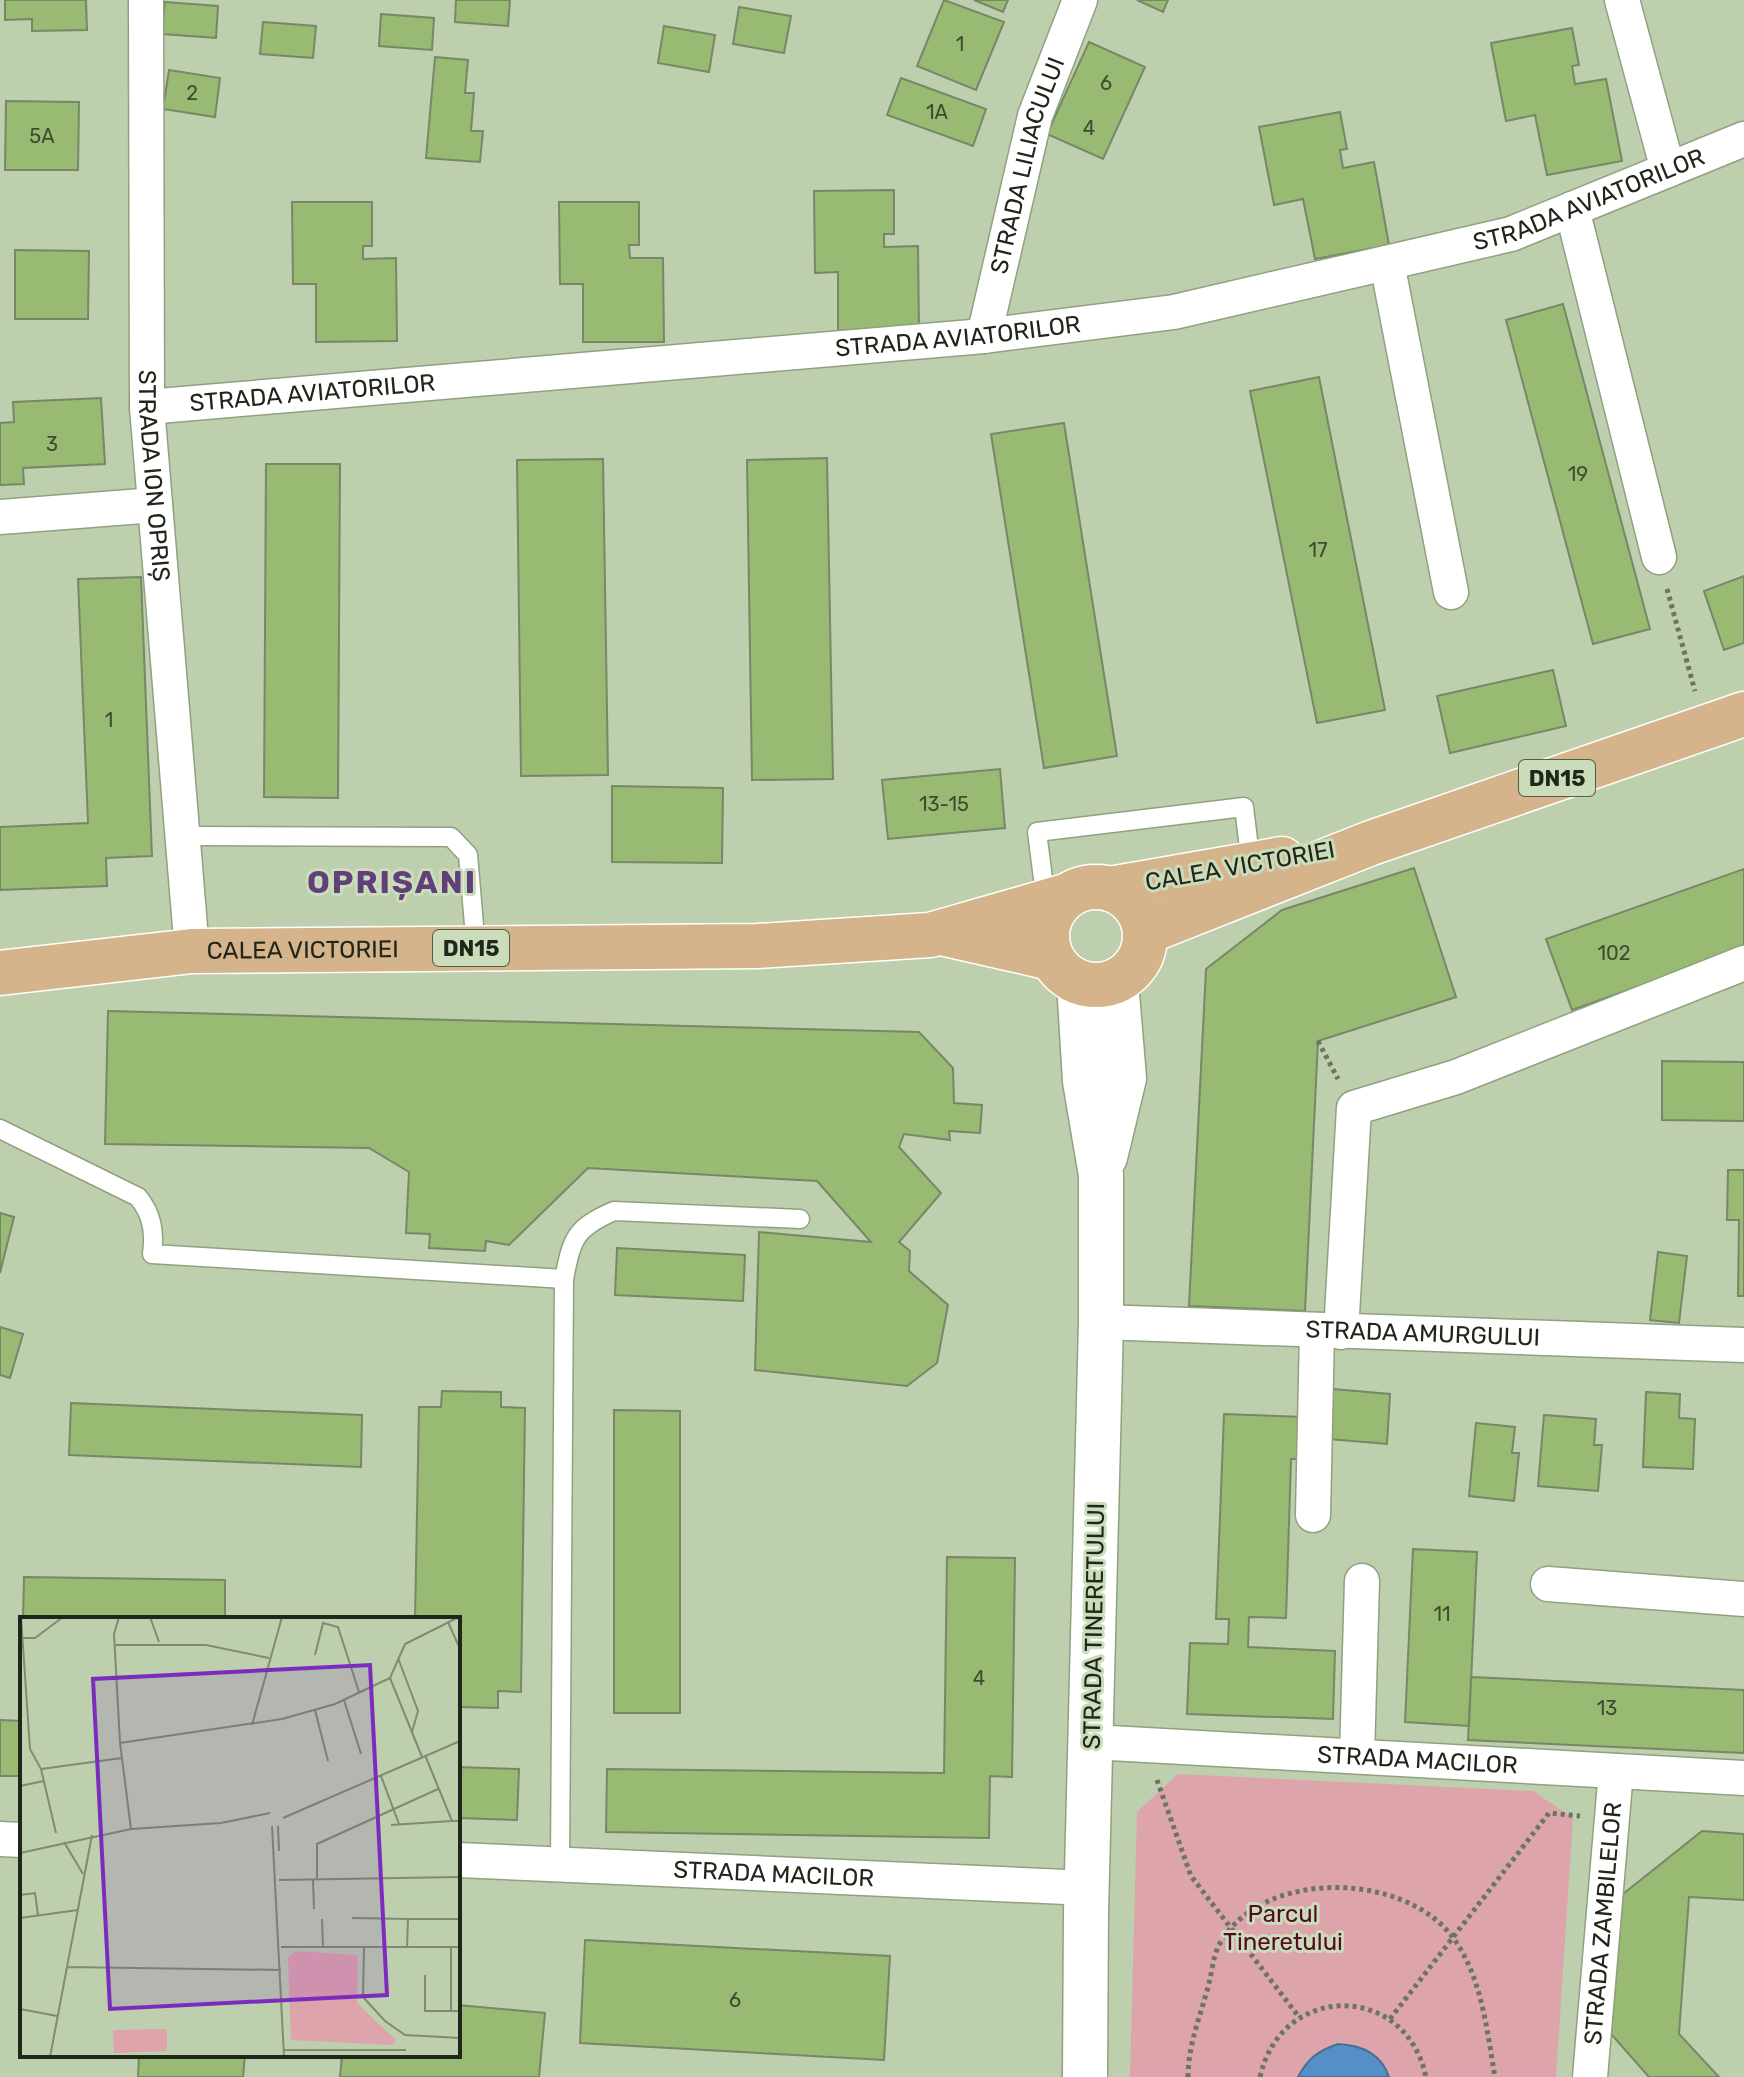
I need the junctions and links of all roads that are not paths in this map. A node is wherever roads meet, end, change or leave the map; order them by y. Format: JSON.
{"nodes":[{"id":1,"x":146,"y":0,"type":"edge"},
{"id":2,"x":1080,"y":0,"type":"edge"},
{"id":3,"x":1622,"y":0,"type":"edge"},
{"id":4,"x":1744,"y":139,"type":"edge"},
{"id":5,"x":1668,"y":170,"type":"junction"},
{"id":6,"x":1572,"y":209,"type":"junction"},
{"id":7,"x":1387,"y":263,"type":"junction"},
{"id":8,"x":984,"y":336,"type":"junction"},
{"id":9,"x":147,"y":407,"type":"junction"},
{"id":10,"x":155,"y":505,"type":"junction"},
{"id":11,"x":0,"y":517,"type":"edge"},
{"id":12,"x":1659,"y":557,"type":"road end"},
{"id":13,"x":1451,"y":592,"type":"dead end"},
{"id":14,"x":1724,"y":720,"type":"edge"},
{"id":15,"x":182,"y":836,"type":"junction"},
{"id":16,"x":1371,"y":843,"type":"junction"},
{"id":17,"x":1251,"y":864,"type":"junction"},
{"id":18,"x":1110,"y":889,"type":"junction"},
{"id":19,"x":1056,"y":899,"type":"junction"},
{"id":20,"x":1146,"y":932,"type":"junction"},
{"id":21,"x":943,"y":933,"type":"junction"},
{"id":22,"x":476,"y":948,"type":"junction"},
{"id":23,"x":192,"y":951,"type":"junction"},
{"id":24,"x":1744,"y":963,"type":"edge"},
{"id":25,"x":0,"y":973,"type":"edge"},
{"id":26,"x":1082,"y":974,"type":"junction"},
{"id":27,"x":0,"y":1129,"type":"edge"},
{"id":28,"x":800,"y":1219,"type":"dead end"},
{"id":29,"x":564,"y":1279,"type":"junction"},
{"id":30,"x":1101,"y":1322,"type":"junction"},
{"id":31,"x":1329,"y":1331,"type":"junction"},
{"id":32,"x":1744,"y":1345,"type":"edge"},
{"id":33,"x":1313,"y":1515,"type":"dead end"},
{"id":34,"x":1362,"y":1581,"type":"dead end"},
{"id":35,"x":1548,"y":1584,"type":"dead end"},
{"id":36,"x":1744,"y":1599,"type":"edge"},
{"id":37,"x":1092,"y":1742,"type":"junction"},
{"id":38,"x":1357,"y":1756,"type":"junction"},
{"id":39,"x":1616,"y":1771,"type":"junction"},
{"id":40,"x":1744,"y":1778,"type":"edge"},
{"id":41,"x":0,"y":1839,"type":"edge"},
{"id":42,"x":20,"y":1840,"type":"edge"},
{"id":43,"x":460,"y":1860,"type":"edge"},
{"id":44,"x":560,"y":1864,"type":"junction"},
{"id":45,"x":1088,"y":1888,"type":"junction"},
{"id":46,"x":1085,"y":2077,"type":"edge"},
{"id":47,"x":1590,"y":2077,"type":"edge"}],
"edges":[{"from":1,"to":9,"type":"street","name":"STRADA ION OPRIȘ"},
{"from":2,"to":8,"type":"street","name":"STRADA LILIACULUI"},
{"from":3,"to":5,"type":"street"},
{"from":4,"to":5,"type":"street","name":"STRADA AVIATORILOR"},
{"from":5,"to":6,"type":"street","name":"STRADA AVIATORILOR"},
{"from":6,"to":7,"type":"street","name":"STRADA AVIATORILOR"},
{"from":6,"to":12,"type":"street"},
{"from":7,"to":8,"type":"street","name":"STRADA AVIATORILOR"},
{"from":7,"to":13,"type":"street"},
{"from":8,"to":9,"type":"street","name":"STRADA AVIATORILOR"},
{"from":9,"to":10,"type":"street","name":"STRADA ION OPRIȘ"},
{"from":10,"to":11,"type":"street"},
{"from":10,"to":15,"type":"street","name":"STRADA ION OPRIȘ"},
{"from":14,"to":16,"type":"main road","name":"CALEA VICTORIEI","number":"DN15"},
{"from":15,"to":22,"type":"lane"},
{"from":15,"to":23,"type":"street","name":"STRADA ION OPRIȘ"},
{"from":16,"to":17,"type":"main road","name":"CALEA VICTORIEI","number":"DN15"},
{"from":16,"to":20,"type":"main road","name":"CALEA VICTORIEI","number":"DN15"},
{"from":17,"to":18,"type":"main road","name":"CALEA VICTORIEI","number":"DN15"},
{"from":17,"to":19,"type":"lane"},
{"from":18,"to":19,"type":"main road","name":"CALEA VICTORIEI","number":"DN15"},
{"from":18,"to":20,"type":"main road","name":"CALEA VICTORIEI"},
{"from":19,"to":21,"type":"main road","name":"CALEA VICTORIEI","number":"DN15"},
{"from":19,"to":26,"type":"main road"},
{"from":20,"to":26,"type":"main road","name":"CALEA VICTORIEI"},
{"from":21,"to":22,"type":"main road","name":"CALEA VICTORIEI","number":"DN15"},
{"from":21,"to":26,"type":"main road","name":"CALEA VICTORIEI","number":"DN15"},
{"from":22,"to":23,"type":"main road","name":"CALEA VICTORIEI","number":"DN15"},
{"from":23,"to":25,"type":"main road","name":"CALEA VICTORIEI","number":"DN15"},
{"from":24,"to":31,"type":"street"},
{"from":26,"to":30,"type":"street","name":"STRADA TINERETULUI"},
{"from":27,"to":29,"type":"lane"},
{"from":28,"to":29,"type":"lane"},
{"from":29,"to":44,"type":"lane"},
{"from":30,"to":31,"type":"street","name":"STRADA AMURGULUI"},
{"from":30,"to":37,"type":"street","name":"STRADA TINERETULUI"},
{"from":31,"to":32,"type":"street","name":"STRADA AMURGULUI"},
{"from":31,"to":33,"type":"street"},
{"from":34,"to":38,"type":"street"},
{"from":35,"to":36,"type":"street"},
{"from":37,"to":38,"type":"street","name":"STRADA MACILOR"},
{"from":37,"to":45,"type":"street","name":"STRADA TINERETULUI"},
{"from":38,"to":39,"type":"street","name":"STRADA MACILOR"},
{"from":39,"to":40,"type":"street","name":"STRADA MACILOR"},
{"from":39,"to":47,"type":"street","name":"STRADA ZAMBILELOR"},
{"from":41,"to":42,"type":"street"},
{"from":43,"to":44,"type":"street","name":"STRADA MACILOR"},
{"from":44,"to":45,"type":"street","name":"STRADA MACILOR"},
{"from":45,"to":46,"type":"street","name":"STRADA TINERETULUI"}]}
